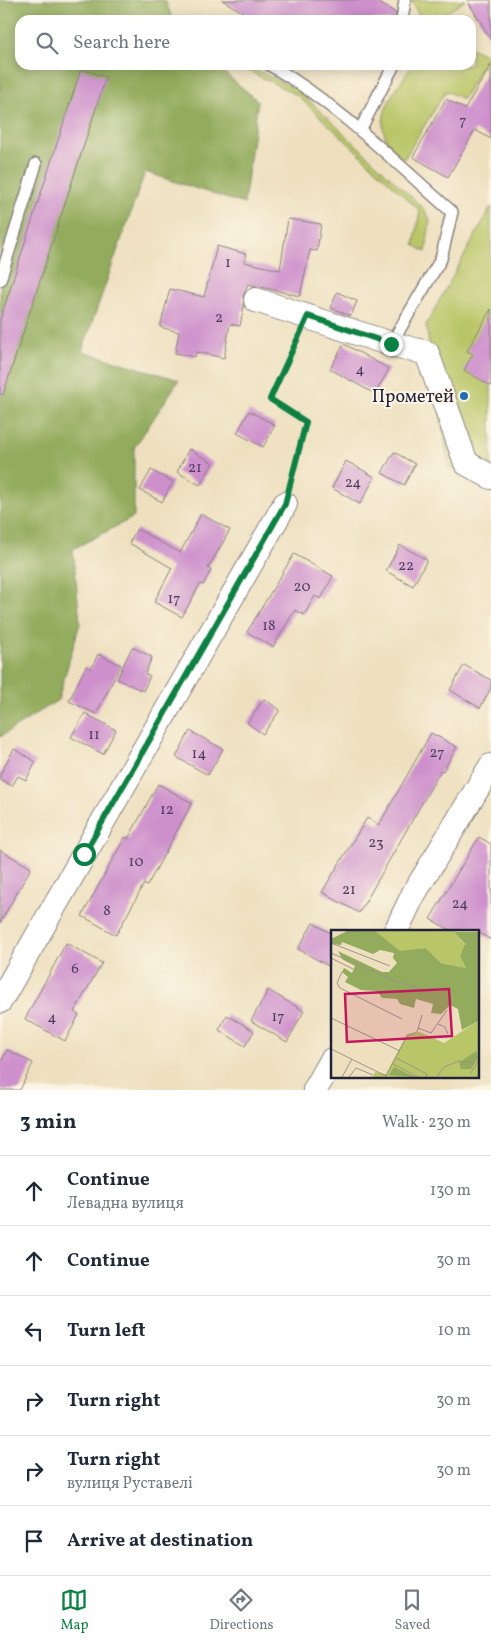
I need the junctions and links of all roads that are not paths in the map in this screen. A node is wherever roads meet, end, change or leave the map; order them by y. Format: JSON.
{"nodes":[{"id":1,"x":405,"y":0,"type":"edge"},
{"id":2,"x":403,"y":15,"type":"edge"},
{"id":3,"x":279,"y":70,"type":"edge"},
{"id":4,"x":391,"y":70,"type":"edge"},
{"id":5,"x":360,"y":130,"type":"junction"},
{"id":6,"x":36,"y":164,"type":"dead end"},
{"id":7,"x":0,"y":280,"type":"edge"},
{"id":8,"x":256,"y":300,"type":"dead end"},
{"id":9,"x":391,"y":344,"type":"junction"},
{"id":10,"x":491,"y":477,"type":"edge"},
{"id":11,"x":285,"y":504,"type":"road end"},
{"id":12,"x":491,"y":766,"type":"edge"},
{"id":13,"x":396,"y":930,"type":"edge"},
{"id":14,"x":0,"y":1001,"type":"edge"},
{"id":15,"x":331,"y":1062,"type":"edge"},
{"id":16,"x":314,"y":1090,"type":"edge"}],
"edges":[{"from":1,"to":2,"type":"lane"},
{"from":3,"to":5,"type":"lane"},
{"from":4,"to":5,"type":"lane"},
{"from":5,"to":9,"type":"lane"},
{"from":6,"to":7,"type":"lane"},
{"from":8,"to":9,"type":"street"},
{"from":9,"to":10,"type":"street"},
{"from":11,"to":14,"type":"street"},
{"from":12,"to":13,"type":"street"},
{"from":15,"to":16,"type":"street"}]}
